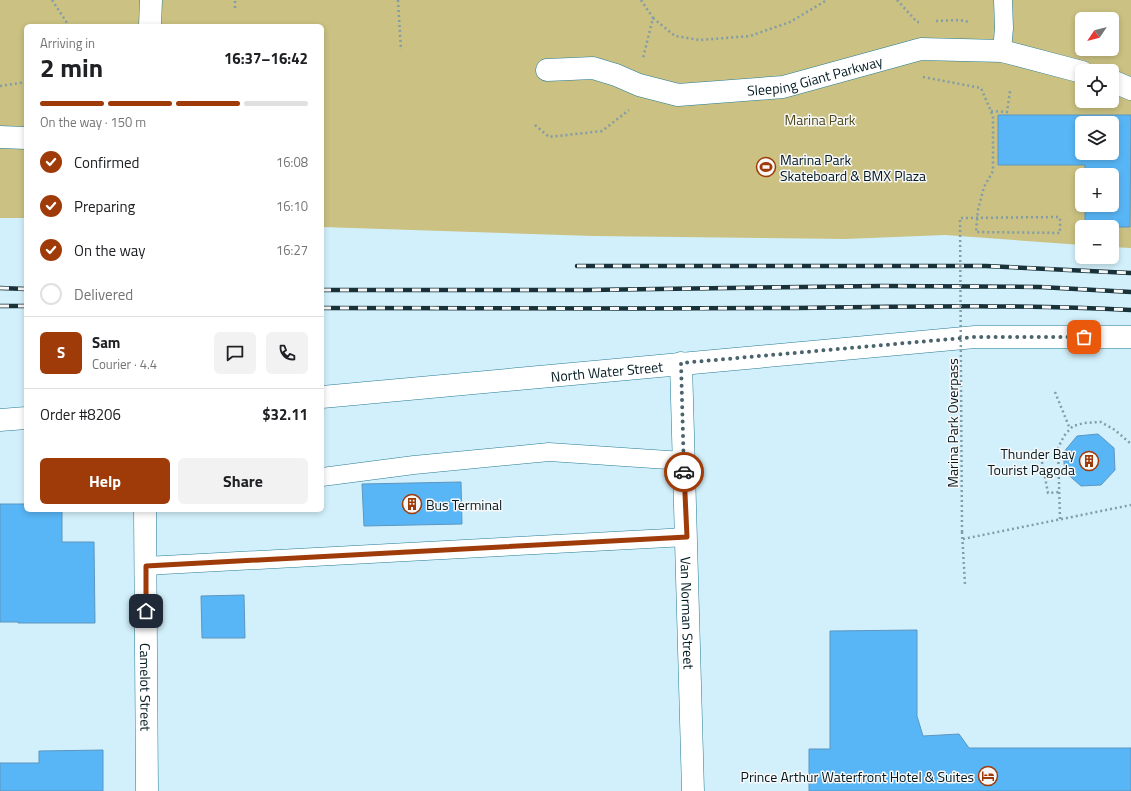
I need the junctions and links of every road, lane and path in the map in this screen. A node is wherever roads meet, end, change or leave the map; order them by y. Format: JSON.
{"nodes":[{"id":1,"x":52,"y":0,"type":"edge"},
{"id":2,"x":151,"y":0,"type":"edge"},
{"id":3,"x":235,"y":0,"type":"edge"},
{"id":4,"x":398,"y":0,"type":"edge"},
{"id":5,"x":641,"y":0,"type":"edge"},
{"id":6,"x":827,"y":0,"type":"edge"},
{"id":7,"x":896,"y":0,"type":"edge"},
{"id":8,"x":1004,"y":0,"type":"edge"},
{"id":9,"x":235,"y":8,"type":"dead end"},
{"id":10,"x":653,"y":18,"type":"junction"},
{"id":11,"x":959,"y":20,"type":"dead end"},
{"id":12,"x":931,"y":21,"type":"dead end"},
{"id":13,"x":924,"y":22,"type":"dead end"},
{"id":14,"x":68,"y":24,"type":"edge"},
{"id":15,"x":150,"y":24,"type":"edge"},
{"id":16,"x":401,"y":50,"type":"dead end"},
{"id":17,"x":1002,"y":51,"type":"junction"},
{"id":18,"x":642,"y":62,"type":"dead end"},
{"id":19,"x":547,"y":70,"type":"dead end"},
{"id":20,"x":1075,"y":70,"type":"edge"},
{"id":21,"x":922,"y":77,"type":"dead end"},
{"id":22,"x":24,"y":82,"type":"edge"},
{"id":23,"x":1119,"y":83,"type":"edge"},
{"id":24,"x":0,"y":86,"type":"edge"},
{"id":25,"x":1131,"y":89,"type":"edge"},
{"id":26,"x":1010,"y":91,"type":"dead end"},
{"id":27,"x":634,"y":106,"type":"dead end"},
{"id":28,"x":991,"y":111,"type":"junction"},
{"id":29,"x":536,"y":126,"type":"dead end"},
{"id":30,"x":0,"y":137,"type":"edge"},
{"id":31,"x":24,"y":138,"type":"edge"},
{"id":32,"x":1131,"y":337,"type":"edge"},
{"id":33,"x":681,"y":363,"type":"junction"},
{"id":34,"x":1054,"y":392,"type":"dead end"},
{"id":35,"x":324,"y":397,"type":"edge"},
{"id":36,"x":24,"y":418,"type":"edge"},
{"id":37,"x":0,"y":420,"type":"edge"},
{"id":38,"x":1070,"y":429,"type":"junction"},
{"id":39,"x":1131,"y":444,"type":"edge"},
{"id":40,"x":1041,"y":457,"type":"dead end"},
{"id":41,"x":683,"y":461,"type":"junction"},
{"id":42,"x":324,"y":477,"type":"edge"},
{"id":43,"x":1059,"y":492,"type":"junction"},
{"id":44,"x":1131,"y":505,"type":"edge"},
{"id":45,"x":145,"y":512,"type":"edge"},
{"id":46,"x":1060,"y":519,"type":"junction"},
{"id":47,"x":687,"y":537,"type":"junction"},
{"id":48,"x":963,"y":539,"type":"junction"},
{"id":49,"x":146,"y":566,"type":"junction"},
{"id":50,"x":965,"y":584,"type":"dead end"},
{"id":51,"x":147,"y":791,"type":"edge"},
{"id":52,"x":693,"y":791,"type":"edge"}],
"edges":[{"from":1,"to":14,"type":"path"},
{"from":2,"to":15,"type":"street"},
{"from":3,"to":9,"type":"path"},
{"from":4,"to":16,"type":"path"},
{"from":5,"to":10,"type":"path"},
{"from":6,"to":10,"type":"path"},
{"from":7,"to":13,"type":"path"},
{"from":8,"to":17,"type":"lane"},
{"from":10,"to":18,"type":"path"},
{"from":11,"to":12,"type":"path"},
{"from":17,"to":19,"type":"street","name":"Sleeping Giant Parkway"},
{"from":17,"to":20,"type":"street","name":"Sleeping Giant Parkway"},
{"from":21,"to":28,"type":"path"},
{"from":22,"to":24,"type":"path"},
{"from":23,"to":25,"type":"street"},
{"from":26,"to":28,"type":"path"},
{"from":27,"to":29,"type":"path"},
{"from":28,"to":48,"type":"path","name":"Marina Park Overpass","bridge":true},
{"from":30,"to":31,"type":"street"},
{"from":32,"to":33,"type":"street","name":"North Water Street"},
{"from":33,"to":35,"type":"street","name":"North Water Street"},
{"from":33,"to":41,"type":"street","name":"Van Norman Street"},
{"from":34,"to":38,"type":"path"},
{"from":36,"to":37,"type":"street"},
{"from":38,"to":39,"type":"path"},
{"from":38,"to":43,"type":"path"},
{"from":40,"to":43,"type":"path"},
{"from":41,"to":42,"type":"lane"},
{"from":41,"to":47,"type":"street","name":"Van Norman Street"},
{"from":43,"to":46,"type":"path"},
{"from":44,"to":46,"type":"path"},
{"from":45,"to":49,"type":"street","name":"Camelot Street"},
{"from":46,"to":48,"type":"path"},
{"from":47,"to":49,"type":"lane"},
{"from":47,"to":52,"type":"street","name":"Van Norman Street"},
{"from":48,"to":50,"type":"path","name":"Marina Park Overpass"},
{"from":49,"to":51,"type":"street","name":"Camelot Street"}]}
